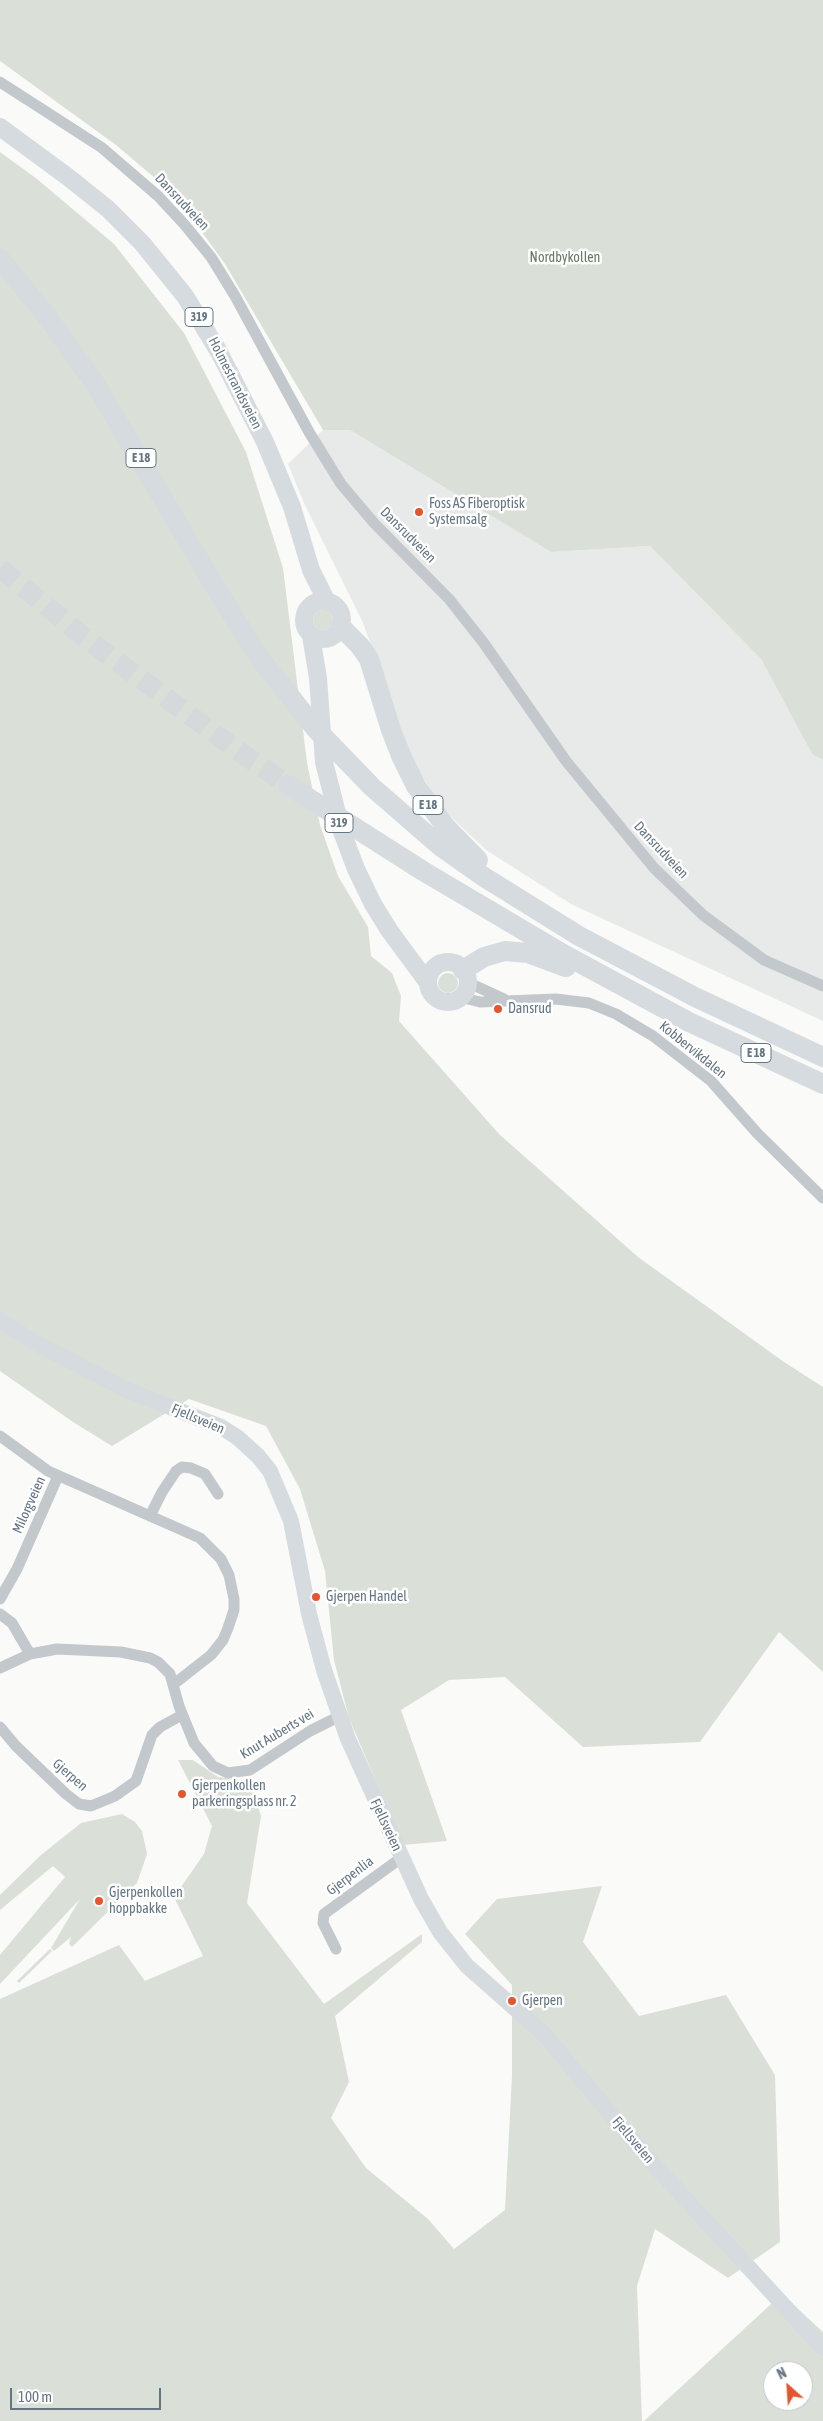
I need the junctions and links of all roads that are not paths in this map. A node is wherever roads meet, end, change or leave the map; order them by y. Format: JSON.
{"nodes":[{"id":1,"x":0,"y":82,"type":"edge"},
{"id":2,"x":0,"y":127,"type":"edge"},
{"id":3,"x":0,"y":259,"type":"edge"},
{"id":4,"x":320,"y":603,"type":"junction"},
{"id":5,"x":326,"y":634,"type":"junction"},
{"id":6,"x":288,"y":785,"type":"tunnel mouth"},
{"id":7,"x":579,"y":936,"type":"junction"},
{"id":8,"x":407,"y":953,"type":"junction"},
{"id":9,"x":438,"y":965,"type":"junction"},
{"id":10,"x":428,"y":983,"type":"junction"},
{"id":11,"x":464,"y":983,"type":"junction"},
{"id":12,"x":823,"y":986,"type":"edge"},
{"id":13,"x":505,"y":1000,"type":"junction"},
{"id":14,"x":689,"y":1022,"type":"junction"},
{"id":15,"x":823,"y":1057,"type":"edge"},
{"id":16,"x":823,"y":1084,"type":"edge"},
{"id":17,"x":823,"y":1198,"type":"edge"},
{"id":18,"x":0,"y":1320,"type":"edge"},
{"id":19,"x":0,"y":1436,"type":"edge"},
{"id":20,"x":58,"y":1476,"type":"junction"},
{"id":21,"x":218,"y":1494,"type":"dead end"},
{"id":22,"x":150,"y":1516,"type":"junction"},
{"id":23,"x":0,"y":1599,"type":"edge"},
{"id":24,"x":0,"y":1614,"type":"edge"},
{"id":25,"x":30,"y":1654,"type":"junction"},
{"id":26,"x":0,"y":1668,"type":"edge"},
{"id":27,"x":174,"y":1684,"type":"junction"},
{"id":28,"x":182,"y":1715,"type":"junction"},
{"id":29,"x":340,"y":1716,"type":"junction"},
{"id":30,"x":0,"y":1727,"type":"edge"},
{"id":31,"x":401,"y":1858,"type":"junction"},
{"id":32,"x":336,"y":1949,"type":"dead end"},
{"id":33,"x":823,"y":2348,"type":"edge"}],
"edges":[{"from":1,"to":12,"type":"street","name":"Dansrudveien"},
{"from":2,"to":4,"type":"main road","name":"Holmestrandsveien","number":"319"},
{"from":3,"to":7,"type":"highway","number":"E 18"},
{"from":4,"to":5,"type":"main road","number":"319"},
{"from":4,"to":5,"type":"main road","number":"319"},
{"from":5,"to":7,"type":"highway","number":"E 18"},
{"from":5,"to":8,"type":"main road","number":"319"},
{"from":6,"to":14,"type":"highway","number":"E 18"},
{"from":7,"to":15,"type":"highway","number":"E 18"},
{"from":8,"to":9,"type":"main road"},
{"from":8,"to":10,"type":"main road","number":"319"},
{"from":9,"to":10,"type":"main road"},
{"from":9,"to":11,"type":"main road"},
{"from":10,"to":11,"type":"main road","number":"319"},
{"from":11,"to":13,"type":"street","name":"Kobbervikdalen"},
{"from":11,"to":13,"type":"street","name":"Kobbervikdalen"},
{"from":11,"to":14,"type":"highway","number":"E 18"},
{"from":13,"to":17,"type":"street","name":"Kobbervikdalen"},
{"from":14,"to":16,"type":"highway","number":"E 18"},
{"from":18,"to":29,"type":"main road","name":"Fjellsveien"},
{"from":19,"to":20,"type":"street","name":"Milorgveien"},
{"from":20,"to":22,"type":"street","name":"Milorgveien"},
{"from":20,"to":23,"type":"street","name":"Milorgveien"},
{"from":21,"to":22,"type":"street"},
{"from":22,"to":27,"type":"street","name":"Milorgveien"},
{"from":24,"to":25,"type":"street"},
{"from":25,"to":26,"type":"street","name":"Knut Auberts vei"},
{"from":25,"to":27,"type":"street","name":"Knut Auberts vei"},
{"from":27,"to":28,"type":"street","name":"Knut Auberts vei"},
{"from":28,"to":29,"type":"street","name":"Knut Auberts vei"},
{"from":28,"to":30,"type":"street","name":"Gjerpen"},
{"from":29,"to":31,"type":"main road","name":"Fjellsveien"},
{"from":31,"to":32,"type":"street","name":"Gjerpenlia"},
{"from":31,"to":33,"type":"main road","name":"Fjellsveien"}]}
